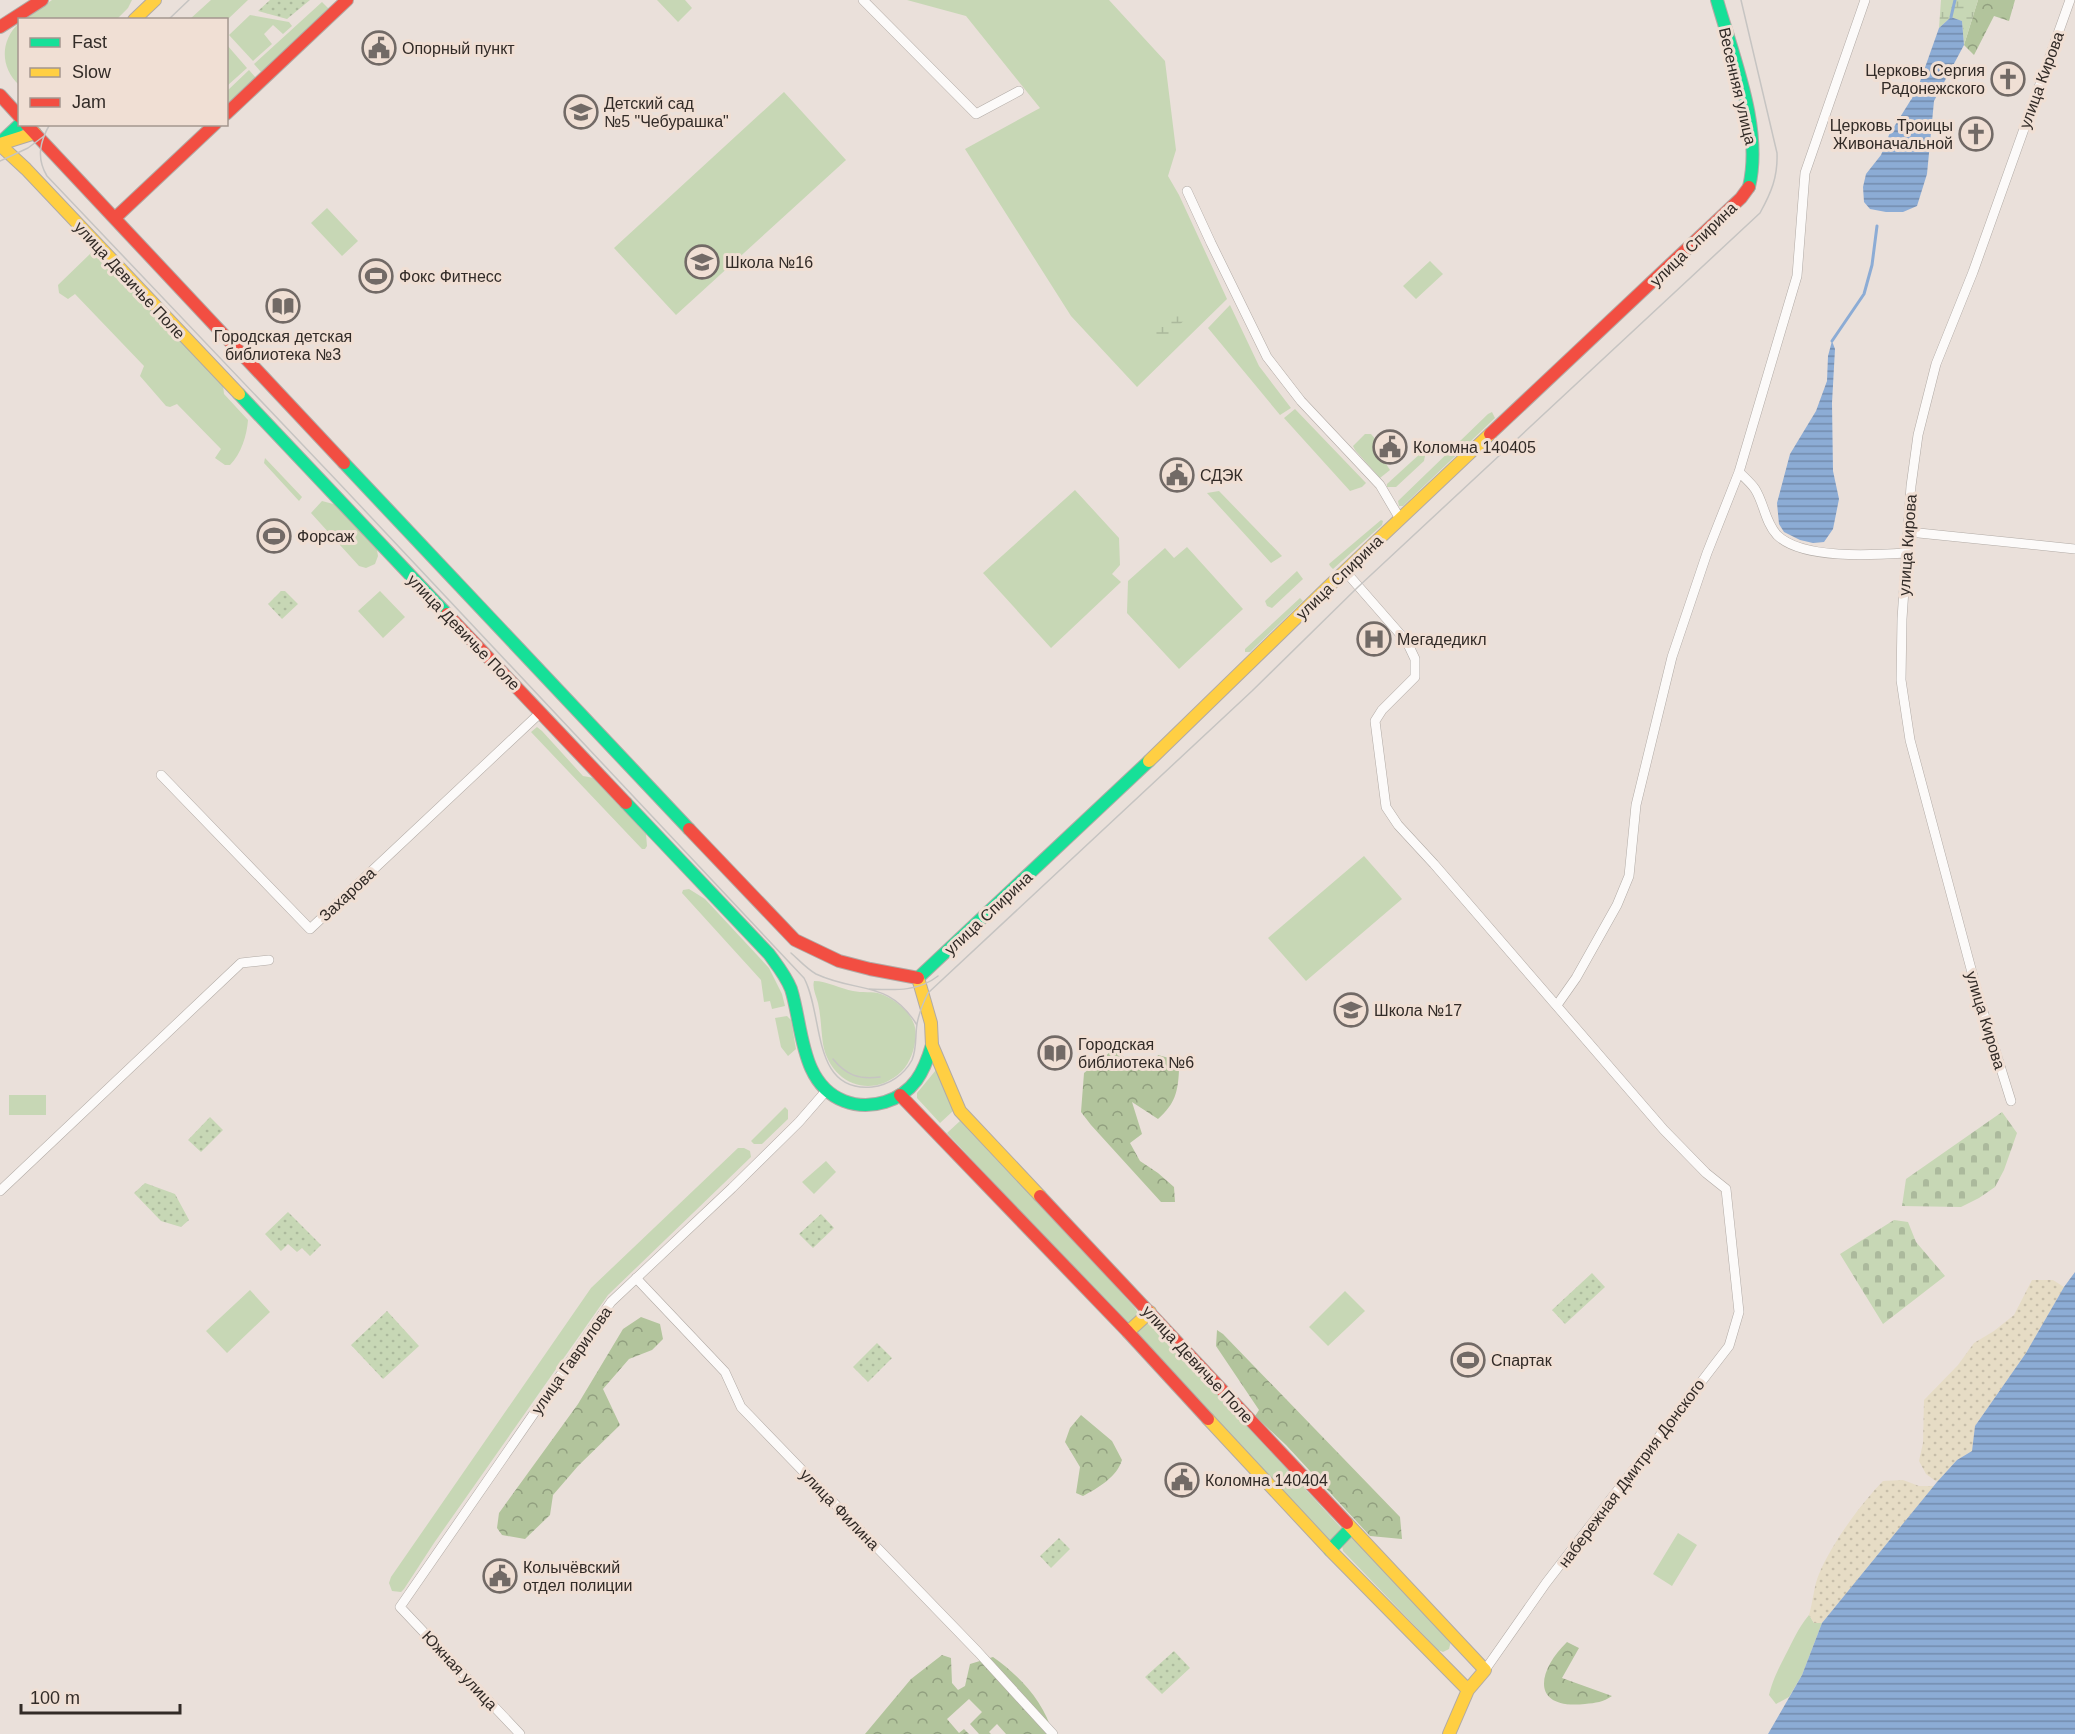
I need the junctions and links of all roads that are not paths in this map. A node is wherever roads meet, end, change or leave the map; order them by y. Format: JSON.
{"nodes":[{"id":1,"x":42,"y":0,"type":"edge"},
{"id":2,"x":155,"y":0,"type":"edge"},
{"id":3,"x":347,"y":0,"type":"edge"},
{"id":4,"x":863,"y":0,"type":"edge"},
{"id":5,"x":1717,"y":0,"type":"edge"},
{"id":6,"x":1865,"y":0,"type":"edge"},
{"id":7,"x":2070,"y":0,"type":"edge"},
{"id":8,"x":136,"y":18,"type":"edge"},
{"id":9,"x":0,"y":27,"type":"edge"},
{"id":10,"x":1019,"y":91,"type":"dead end"},
{"id":11,"x":0,"y":95,"type":"edge"},
{"id":12,"x":228,"y":112,"type":"edge"},
{"id":13,"x":18,"y":115,"type":"edge"},
{"id":14,"x":18,"y":126,"type":"edge"},
{"id":15,"x":213,"y":126,"type":"edge"},
{"id":16,"x":31,"y":129,"type":"edge"},
{"id":17,"x":0,"y":144,"type":"edge"},
{"id":18,"x":1752,"y":172,"type":"joint"},
{"id":19,"x":1187,"y":191,"type":"dead end"},
{"id":20,"x":115,"y":218,"type":"junction"},
{"id":21,"x":1739,"y":472,"type":"junction"},
{"id":22,"x":1400,"y":519,"type":"junction"},
{"id":23,"x":1909,"y":532,"type":"junction"},
{"id":24,"x":2075,"y":549,"type":"edge"},
{"id":25,"x":1907,"y":553,"type":"junction"},
{"id":26,"x":1345,"y":571,"type":"junction"},
{"id":27,"x":540,"y":713,"type":"junction"},
{"id":28,"x":160,"y":775,"type":"dead end"},
{"id":29,"x":269,"y":960,"type":"dead end"},
{"id":30,"x":918,"y":978,"type":"junction"},
{"id":31,"x":1557,"y":1005,"type":"junction"},
{"id":32,"x":932,"y":1045,"type":"junction"},
{"id":33,"x":826,"y":1091,"type":"junction"},
{"id":34,"x":900,"y":1095,"type":"junction"},
{"id":35,"x":2011,"y":1101,"type":"dead end"},
{"id":36,"x":0,"y":1191,"type":"edge"},
{"id":37,"x":636,"y":1278,"type":"junction"},
{"id":38,"x":1150,"y":1312,"type":"junction"},
{"id":39,"x":1128,"y":1332,"type":"junction"},
{"id":40,"x":1352,"y":1528,"type":"junction"},
{"id":41,"x":1330,"y":1550,"type":"junction"},
{"id":42,"x":400,"y":1607,"type":"joint"},
{"id":43,"x":1485,"y":1670,"type":"junction"},
{"id":44,"x":1468,"y":1690,"type":"junction"},
{"id":45,"x":520,"y":1734,"type":"edge"},
{"id":46,"x":1053,"y":1734,"type":"edge"},
{"id":47,"x":1449,"y":1734,"type":"edge"}],
"edges":[{"from":1,"to":9,"type":"main road"},
{"from":2,"to":8,"type":"main road"},
{"from":3,"to":12,"type":"main road"},
{"from":4,"to":10,"type":"street"},
{"from":5,"to":18,"type":"main road","name":"Весенняя улица"},
{"from":6,"to":21,"type":"street"},
{"from":7,"to":23,"type":"street","name":"улица Кирова"},
{"from":11,"to":13,"type":"main road"},
{"from":14,"to":17,"type":"main road"},
{"from":15,"to":20,"type":"main road"},
{"from":16,"to":17,"type":"main road"},
{"from":16,"to":20,"type":"main road","name":"улица Девичье Поле"},
{"from":17,"to":27,"type":"main road","name":"улица Девичье Поле"},
{"from":18,"to":22,"type":"main road","name":"улица Спирина"},
{"from":19,"to":22,"type":"street"},
{"from":20,"to":30,"type":"main road","name":"улица Девичье Поле"},
{"from":21,"to":25,"type":"street"},
{"from":21,"to":31,"type":"street"},
{"from":22,"to":26,"type":"main road","name":"улица Спирина"},
{"from":23,"to":24,"type":"street"},
{"from":23,"to":25,"type":"street","name":"улица Кирова"},
{"from":25,"to":35,"type":"street","name":"улица Кирова"},
{"from":26,"to":30,"type":"main road","name":"улица Спирина"},
{"from":26,"to":31,"type":"street"},
{"from":27,"to":28,"type":"street","name":"Захарова"},
{"from":27,"to":33,"type":"main road","name":"улица Девичье Поле"},
{"from":29,"to":36,"type":"street"},
{"from":30,"to":32,"type":"main road","name":"улица Девичье Поле"},
{"from":31,"to":43,"type":"street","name":"набережная Дмитрия Донского"},
{"from":32,"to":34,"type":"main road","name":"улица Девичье Поле"},
{"from":32,"to":38,"type":"main road","name":"улица Девичье Поле"},
{"from":33,"to":34,"type":"main road","name":"улица Девичье Поле"},
{"from":33,"to":37,"type":"street","name":"улица Гаврилова"},
{"from":34,"to":39,"type":"main road","name":"улица Девичье Поле"},
{"from":37,"to":42,"type":"street","name":"улица Гаврилова"},
{"from":37,"to":46,"type":"street","name":"улица Филина"},
{"from":38,"to":39,"type":"main road"},
{"from":38,"to":40,"type":"main road","name":"улица Девичье Поле"},
{"from":39,"to":41,"type":"main road","name":"улица Девичье Поле"},
{"from":40,"to":41,"type":"main road"},
{"from":40,"to":43,"type":"main road","name":"улица Девичье Поле"},
{"from":41,"to":44,"type":"main road","name":"улица Девичье Поле"},
{"from":42,"to":45,"type":"street","name":"Южная улица"},
{"from":43,"to":44,"type":"main road","name":"набережная Дмитрия Донского"},
{"from":44,"to":47,"type":"main road","name":"набережная Дмитрия Донского"}]}
